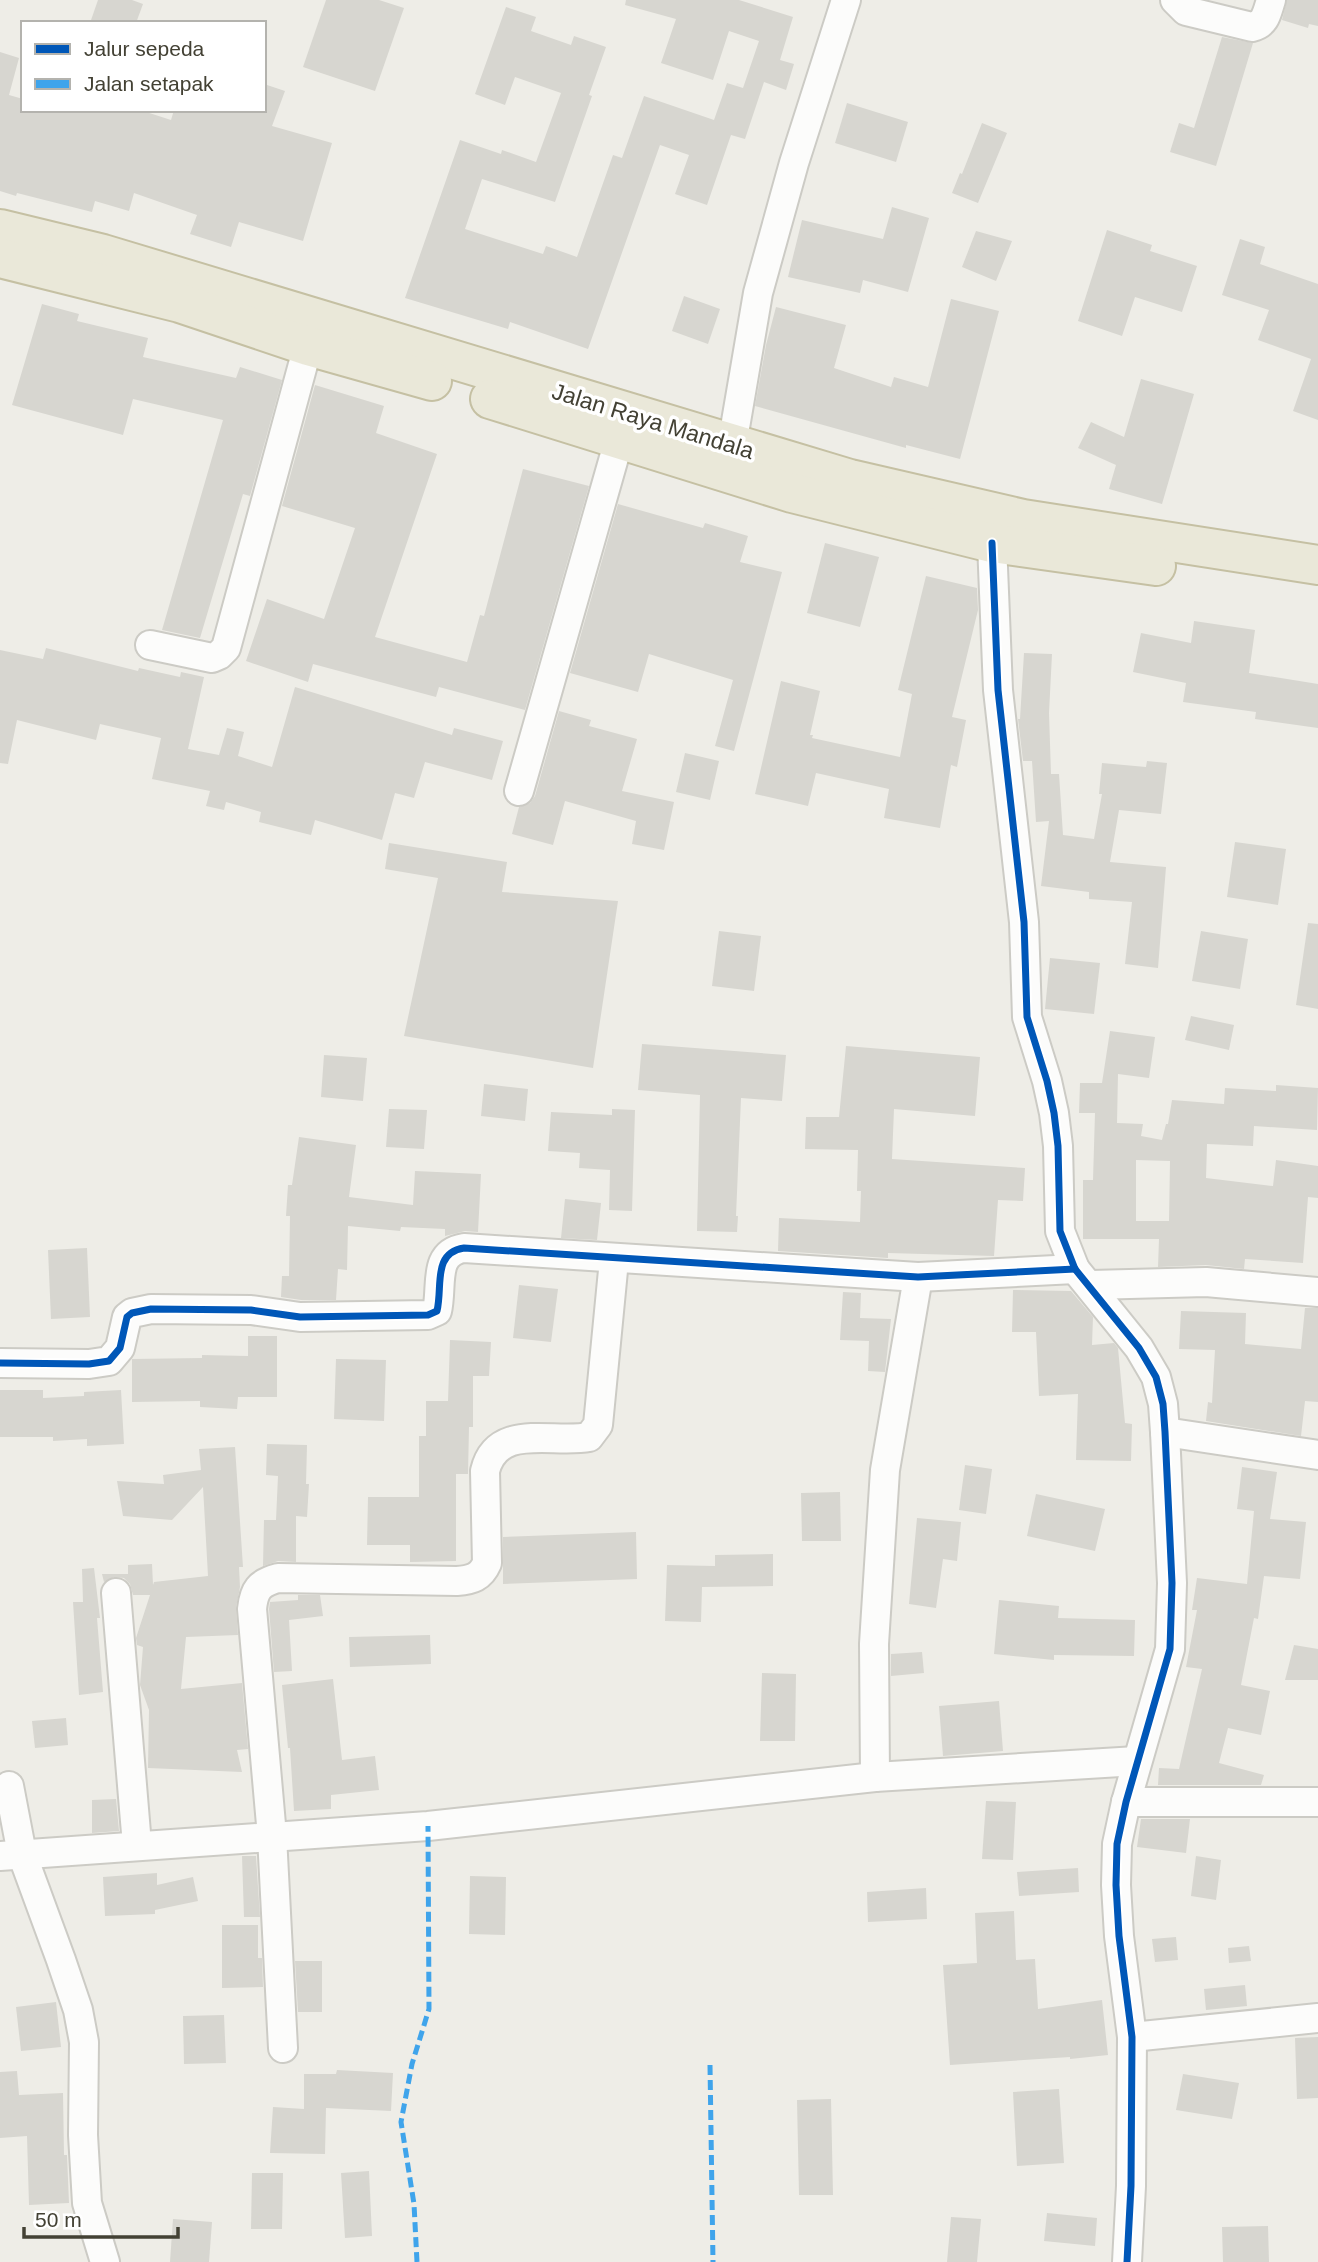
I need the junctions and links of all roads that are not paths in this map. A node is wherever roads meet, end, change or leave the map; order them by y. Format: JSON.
{"nodes":[{"id":1,"x":846,"y":0,"type":"edge"},
{"id":2,"x":1175,"y":0,"type":"edge"},
{"id":3,"x":1271,"y":0,"type":"edge"},
{"id":4,"x":0,"y":229,"type":"edge"},
{"id":5,"x":0,"y":258,"type":"edge"},
{"id":6,"x":184,"y":291,"type":"junction"},
{"id":7,"x":307,"y":346,"type":"junction"},
{"id":8,"x":619,"y":440,"type":"junction"},
{"id":9,"x":732,"y":445,"type":"junction"},
{"id":10,"x":992,"y":543,"type":"junction"},
{"id":11,"x":1318,"y":565,"type":"edge"},
{"id":12,"x":1273,"y":570,"type":"junction"},
{"id":13,"x":1318,"y":589,"type":"edge"},
{"id":14,"x":150,"y":645,"type":"dead end"},
{"id":15,"x":519,"y":791,"type":"dead end"},
{"id":16,"x":614,"y":1260,"type":"junction"},
{"id":17,"x":1083,"y":1277,"type":"junction"},
{"id":18,"x":918,"y":1278,"type":"junction"},
{"id":19,"x":1318,"y":1293,"type":"edge"},
{"id":20,"x":0,"y":1363,"type":"edge"},
{"id":21,"x":1166,"y":1432,"type":"junction"},
{"id":22,"x":1318,"y":1455,"type":"edge"},
{"id":23,"x":116,"y":1592,"type":"dead end"},
{"id":24,"x":1137,"y":1762,"type":"junction"},
{"id":25,"x":875,"y":1777,"type":"junction"},
{"id":26,"x":9,"y":1786,"type":"dead end"},
{"id":27,"x":1126,"y":1802,"type":"junction"},
{"id":28,"x":1318,"y":1802,"type":"edge"},
{"id":29,"x":272,"y":1836,"type":"junction"},
{"id":30,"x":137,"y":1845,"type":"junction"},
{"id":31,"x":11,"y":1855,"type":"edge"},
{"id":32,"x":1318,"y":2018,"type":"edge"},
{"id":33,"x":1132,"y":2037,"type":"junction"},
{"id":34,"x":283,"y":2048,"type":"dead end"},
{"id":35,"x":105,"y":2262,"type":"edge"},
{"id":36,"x":1127,"y":2262,"type":"edge"}],
"edges":[{"from":1,"to":9,"type":"street"},
{"from":2,"to":3,"type":"street"},
{"from":4,"to":6,"type":"highway","name":"Jalan Raya Mandala"},
{"from":5,"to":6,"type":"highway","name":"Jalan Raya Mandala"},
{"from":6,"to":7,"type":"highway","name":"Jalan Raya Mandala"},
{"from":6,"to":9,"type":"highway","name":"Jalan Raya Mandala"},
{"from":7,"to":8,"type":"highway","name":"Jalan Raya Mandala"},
{"from":7,"to":14,"type":"street"},
{"from":8,"to":10,"type":"highway","name":"Jalan Raya Mandala"},
{"from":8,"to":15,"type":"street"},
{"from":9,"to":12,"type":"highway","name":"Jalan Raya Mandala"},
{"from":10,"to":12,"type":"highway","name":"Jalan Raya Mandala"},
{"from":10,"to":17,"type":"street"},
{"from":11,"to":12,"type":"highway","name":"Jalan Raya Mandala"},
{"from":12,"to":13,"type":"highway","name":"Jalan Raya Mandala"},
{"from":16,"to":18,"type":"street"},
{"from":16,"to":20,"type":"street"},
{"from":16,"to":29,"type":"street"},
{"from":17,"to":18,"type":"street"},
{"from":17,"to":19,"type":"street"},
{"from":17,"to":21,"type":"street"},
{"from":18,"to":25,"type":"street"},
{"from":21,"to":22,"type":"street"},
{"from":21,"to":24,"type":"street"},
{"from":23,"to":30,"type":"street"},
{"from":24,"to":25,"type":"street"},
{"from":24,"to":27,"type":"street"},
{"from":25,"to":29,"type":"street"},
{"from":26,"to":31,"type":"street"},
{"from":27,"to":28,"type":"street"},
{"from":27,"to":33,"type":"street"},
{"from":29,"to":30,"type":"street"},
{"from":29,"to":34,"type":"street"},
{"from":30,"to":31,"type":"street"},
{"from":31,"to":35,"type":"street"},
{"from":32,"to":33,"type":"street"},
{"from":33,"to":36,"type":"street"}]}
